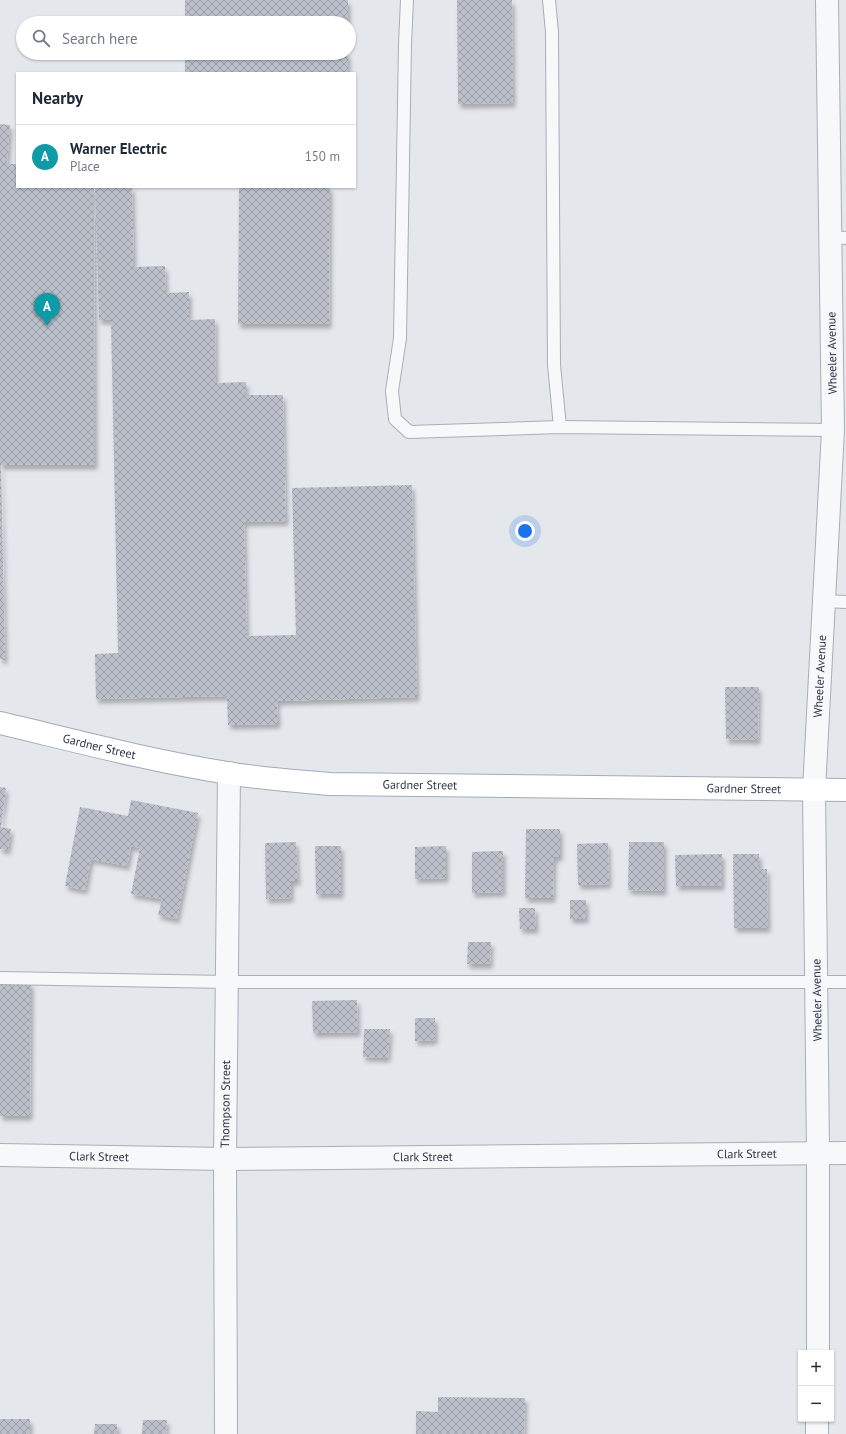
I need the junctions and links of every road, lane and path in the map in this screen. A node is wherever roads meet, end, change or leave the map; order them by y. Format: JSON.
{"nodes":[{"id":1,"x":407,"y":0,"type":"edge"},
{"id":2,"x":549,"y":0,"type":"edge"},
{"id":3,"x":827,"y":0,"type":"edge"},
{"id":4,"x":838,"y":237,"type":"edge"},
{"id":5,"x":560,"y":426,"type":"junction"},
{"id":6,"x":839,"y":430,"type":"edge"},
{"id":7,"x":824,"y":602,"type":"junction"},
{"id":8,"x":846,"y":602,"type":"edge"},
{"id":9,"x":0,"y":723,"type":"edge"},
{"id":10,"x":229,"y":773,"type":"junction"},
{"id":11,"x":814,"y":790,"type":"junction"},
{"id":12,"x":846,"y":790,"type":"edge"},
{"id":13,"x":0,"y":978,"type":"edge"},
{"id":14,"x":227,"y":982,"type":"junction"},
{"id":15,"x":816,"y":982,"type":"junction"},
{"id":16,"x":846,"y":982,"type":"edge"},
{"id":17,"x":818,"y":1152,"type":"junction"},
{"id":18,"x":846,"y":1153,"type":"edge"},
{"id":19,"x":0,"y":1155,"type":"edge"},
{"id":20,"x":225,"y":1159,"type":"junction"},
{"id":21,"x":818,"y":1350,"type":"edge"},
{"id":22,"x":817,"y":1422,"type":"edge"},
{"id":23,"x":226,"y":1434,"type":"edge"},
{"id":24,"x":817,"y":1434,"type":"edge"}],
"edges":[{"from":1,"to":5,"type":"lane"},
{"from":2,"to":5,"type":"lane"},
{"from":3,"to":4,"type":"street","name":"Wheeler Avenue"},
{"from":4,"to":6,"type":"street","name":"Wheeler Avenue"},
{"from":5,"to":6,"type":"lane"},
{"from":6,"to":7,"type":"street","name":"Wheeler Avenue"},
{"from":7,"to":8,"type":"lane"},
{"from":7,"to":11,"type":"street","name":"Wheeler Avenue"},
{"from":9,"to":10,"type":"main road","name":"Gardner Street"},
{"from":10,"to":11,"type":"main road","name":"Gardner Street"},
{"from":10,"to":14,"type":"street","name":"Thompson Street"},
{"from":11,"to":12,"type":"main road","name":"Gardner Street"},
{"from":11,"to":15,"type":"street","name":"Wheeler Avenue"},
{"from":13,"to":14,"type":"lane"},
{"from":14,"to":15,"type":"lane"},
{"from":14,"to":20,"type":"street","name":"Thompson Street"},
{"from":15,"to":16,"type":"lane"},
{"from":15,"to":17,"type":"street","name":"Wheeler Avenue"},
{"from":17,"to":18,"type":"street","name":"Clark Street"},
{"from":17,"to":20,"type":"street","name":"Clark Street"},
{"from":17,"to":21,"type":"street","name":"Wheeler Avenue"},
{"from":19,"to":20,"type":"street","name":"Clark Street"},
{"from":20,"to":23,"type":"street","name":"Thompson Street"},
{"from":22,"to":24,"type":"street"}]}
